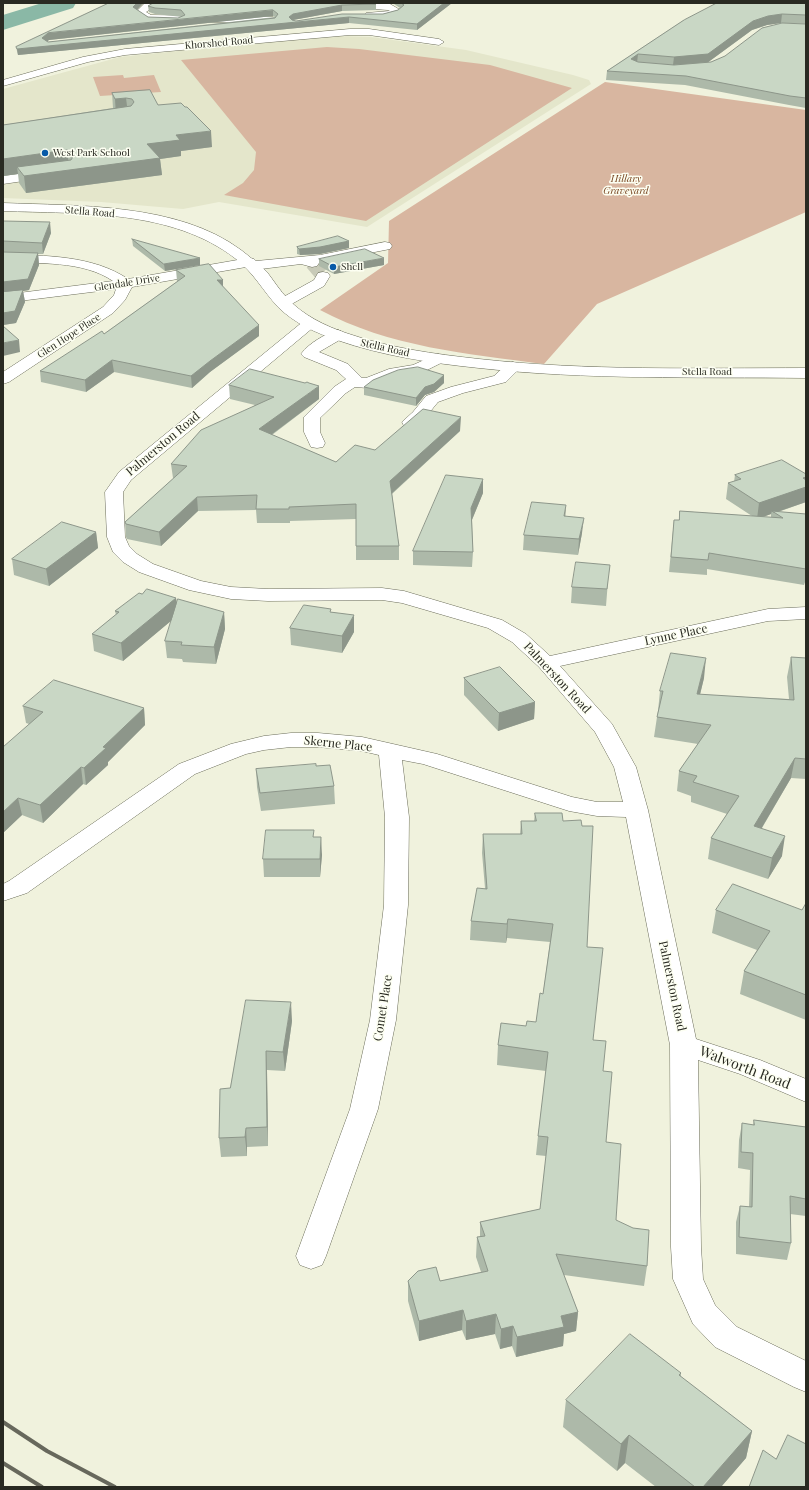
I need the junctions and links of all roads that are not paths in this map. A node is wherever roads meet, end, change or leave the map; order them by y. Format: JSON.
{"nodes":[{"id":1,"x":155,"y":3,"type":"edge"},
{"id":2,"x":338,"y":4,"type":"edge"},
{"id":3,"x":356,"y":15,"type":"edge"},
{"id":4,"x":302,"y":25,"type":"edge"},
{"id":5,"x":189,"y":30,"type":"edge"},
{"id":6,"x":320,"y":34,"type":"junction"},
{"id":7,"x":439,"y":42,"type":"dead end"},
{"id":8,"x":3,"y":83,"type":"edge"},
{"id":9,"x":62,"y":173,"type":"edge"},
{"id":10,"x":3,"y":180,"type":"edge"},
{"id":11,"x":3,"y":207,"type":"edge"},
{"id":12,"x":384,"y":246,"type":"dead end"},
{"id":13,"x":3,"y":258,"type":"edge"},
{"id":14,"x":251,"y":264,"type":"junction"},
{"id":15,"x":323,"y":276,"type":"dead end"},
{"id":16,"x":126,"y":284,"type":"junction"},
{"id":17,"x":3,"y":299,"type":"edge"},
{"id":18,"x":283,"y":303,"type":"junction"},
{"id":19,"x":310,"y":323,"type":"junction"},
{"id":20,"x":338,"y":335,"type":"junction"},
{"id":21,"x":438,"y":359,"type":"junction"},
{"id":22,"x":513,"y":367,"type":"junction"},
{"id":23,"x":806,"y":373,"type":"edge"},
{"id":24,"x":3,"y":379,"type":"edge"},
{"id":25,"x":354,"y":380,"type":"junction"},
{"id":26,"x":410,"y":422,"type":"edge"},
{"id":27,"x":317,"y":443,"type":"dead end"},
{"id":28,"x":806,"y":613,"type":"edge"},
{"id":29,"x":546,"y":663,"type":"junction"},
{"id":30,"x":390,"y":750,"type":"junction"},
{"id":31,"x":636,"y":810,"type":"junction"},
{"id":32,"x":3,"y":894,"type":"edge"},
{"id":33,"x":684,"y":1045,"type":"junction"},
{"id":34,"x":806,"y":1091,"type":"edge"},
{"id":35,"x":310,"y":1256,"type":"dead end"},
{"id":36,"x":806,"y":1377,"type":"edge"}],
"edges":[{"from":1,"to":5,"type":"street"},
{"from":2,"to":3,"type":"street"},
{"from":4,"to":6,"type":"street"},
{"from":6,"to":7,"type":"street","name":"Khorshed Road"},
{"from":6,"to":8,"type":"street","name":"Khorshed Road"},
{"from":9,"to":10,"type":"street"},
{"from":11,"to":14,"type":"street","name":"Stella Road"},
{"from":12,"to":14,"type":"street","name":"Glendale Drive"},
{"from":13,"to":16,"type":"street"},
{"from":14,"to":16,"type":"street","name":"Glendale Drive"},
{"from":14,"to":18,"type":"street","name":"Stella Road"},
{"from":15,"to":18,"type":"street"},
{"from":16,"to":17,"type":"street","name":"Glendale Drive"},
{"from":16,"to":24,"type":"street","name":"Glen Hope Place"},
{"from":18,"to":19,"type":"street","name":"Stella Road"},
{"from":19,"to":20,"type":"street","name":"Stella Road"},
{"from":19,"to":29,"type":"street","name":"Palmerston Road"},
{"from":20,"to":21,"type":"street","name":"Stella Road"},
{"from":20,"to":25,"type":"street"},
{"from":21,"to":22,"type":"street","name":"Stella Road"},
{"from":21,"to":25,"type":"street"},
{"from":22,"to":23,"type":"street","name":"Stella Road"},
{"from":22,"to":26,"type":"street"},
{"from":25,"to":27,"type":"street"},
{"from":28,"to":29,"type":"street","name":"Lynne Place"},
{"from":29,"to":31,"type":"street","name":"Palmerston Road"},
{"from":30,"to":31,"type":"street","name":"Skerne Place"},
{"from":30,"to":32,"type":"street","name":"Skerne Place"},
{"from":30,"to":35,"type":"street","name":"Comet Place"},
{"from":31,"to":33,"type":"street","name":"Palmerston Road"},
{"from":33,"to":34,"type":"street","name":"Walworth Road"},
{"from":33,"to":36,"type":"street","name":"Palmerston Road"}]}
